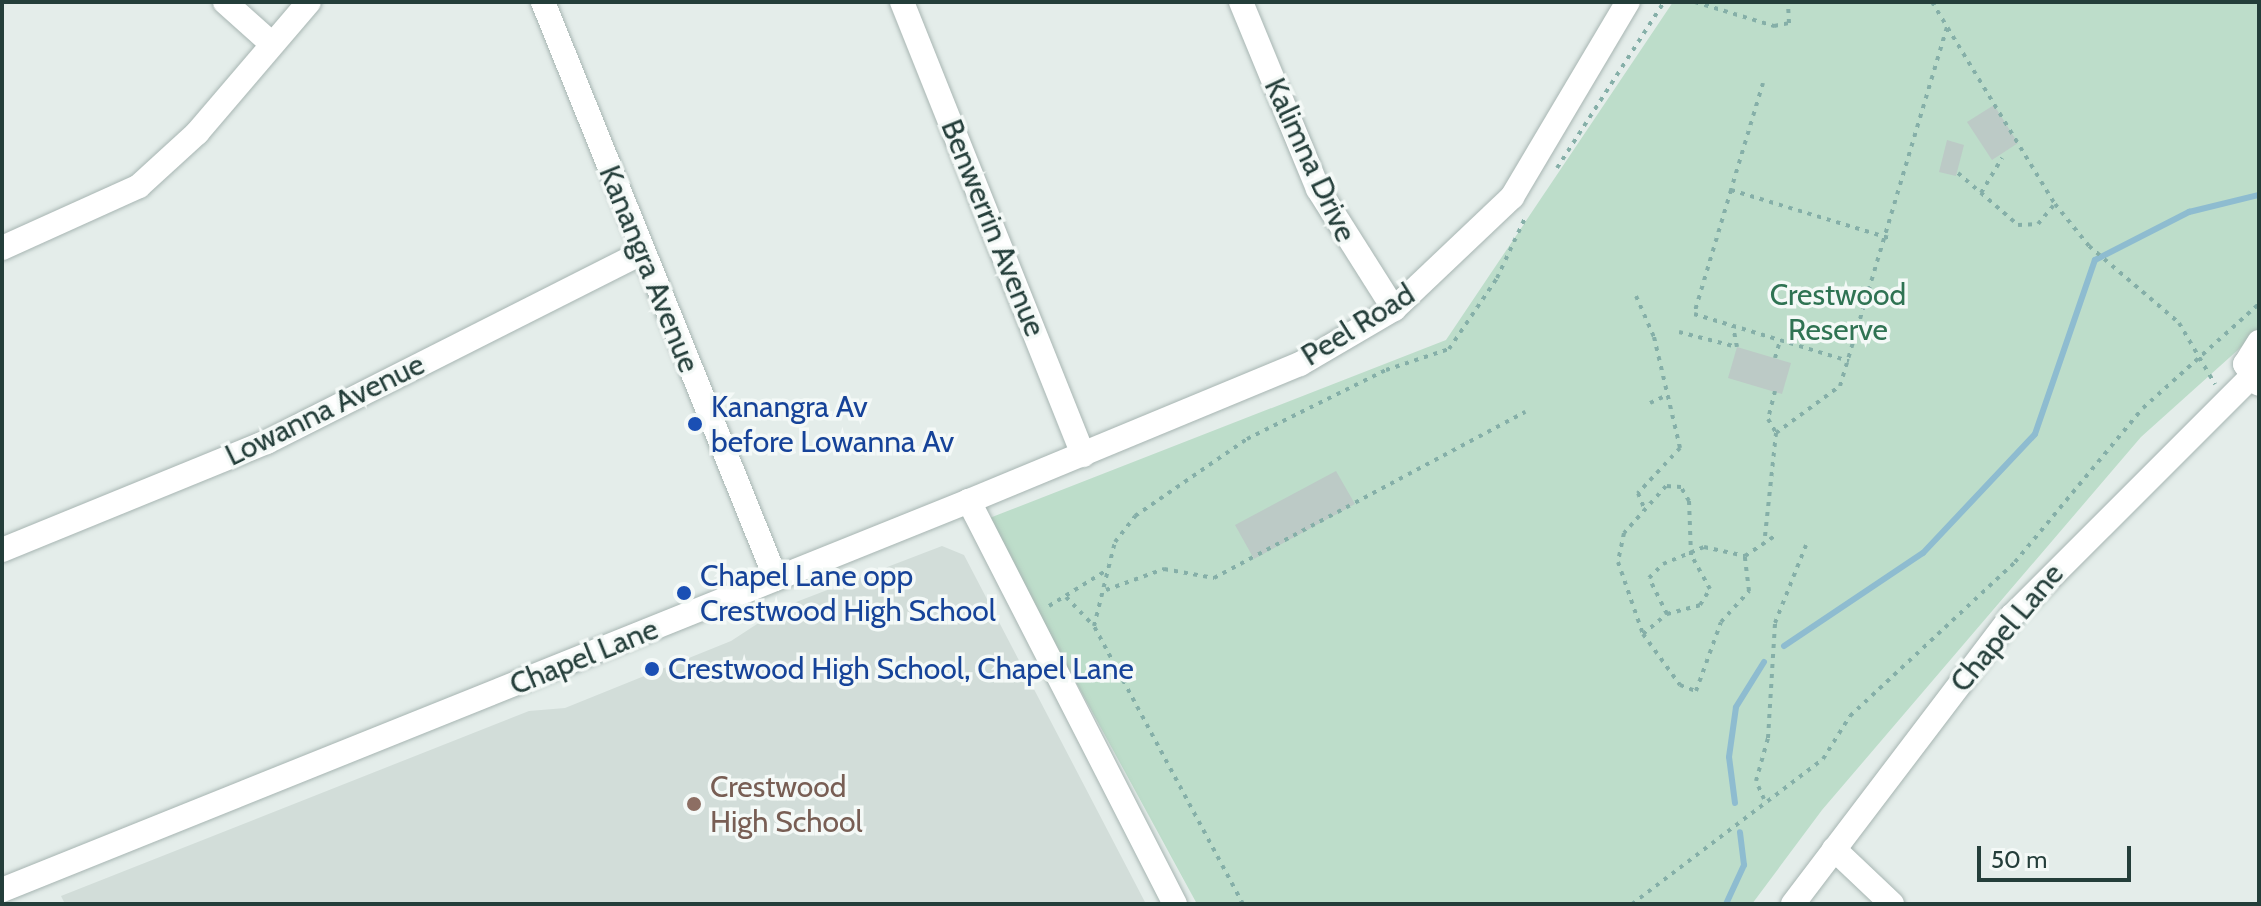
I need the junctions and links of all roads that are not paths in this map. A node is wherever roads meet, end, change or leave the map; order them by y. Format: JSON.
{"nodes":[{"id":1,"x":225,"y":2,"type":"edge"},
{"id":2,"x":309,"y":2,"type":"edge"},
{"id":3,"x":543,"y":2,"type":"edge"},
{"id":4,"x":902,"y":2,"type":"edge"},
{"id":5,"x":1241,"y":2,"type":"edge"},
{"id":6,"x":1628,"y":2,"type":"edge"},
{"id":7,"x":272,"y":44,"type":"junction"},
{"id":8,"x":2,"y":248,"type":"edge"},
{"id":9,"x":641,"y":253,"type":"junction"},
{"id":10,"x":1394,"y":309,"type":"junction"},
{"id":11,"x":2259,"y":342,"type":"edge"},
{"id":12,"x":2255,"y":381,"type":"edge"},
{"id":13,"x":1083,"y":455,"type":"junction"},
{"id":14,"x":969,"y":501,"type":"junction"},
{"id":15,"x":2,"y":550,"type":"edge"},
{"id":16,"x":776,"y":579,"type":"junction"},
{"id":17,"x":1834,"y":849,"type":"junction"},
{"id":18,"x":2,"y":890,"type":"edge"},
{"id":19,"x":1175,"y":904,"type":"edge"},
{"id":20,"x":1793,"y":904,"type":"edge"},
{"id":21,"x":1892,"y":904,"type":"edge"}],
"edges":[{"from":1,"to":7,"type":"street"},
{"from":2,"to":7,"type":"street"},
{"from":3,"to":9,"type":"street","name":"Kanangra Avenue"},
{"from":4,"to":13,"type":"street","name":"Benwerrin Avenue"},
{"from":5,"to":10,"type":"street","name":"Kalimna Drive"},
{"from":6,"to":10,"type":"street","name":"Peel Road"},
{"from":7,"to":8,"type":"street"},
{"from":9,"to":15,"type":"street","name":"Lowanna Avenue"},
{"from":9,"to":16,"type":"street","name":"Kanangra Avenue"},
{"from":10,"to":13,"type":"street","name":"Peel Road"},
{"from":11,"to":12,"type":"street"},
{"from":12,"to":17,"type":"street","name":"Chapel Lane"},
{"from":13,"to":14,"type":"street","name":"Peel Road"},
{"from":14,"to":16,"type":"street","name":"Chapel Lane"},
{"from":14,"to":19,"type":"street"},
{"from":16,"to":18,"type":"street","name":"Chapel Lane"},
{"from":17,"to":20,"type":"street","name":"Chapel Lane"},
{"from":17,"to":21,"type":"street"}]}
